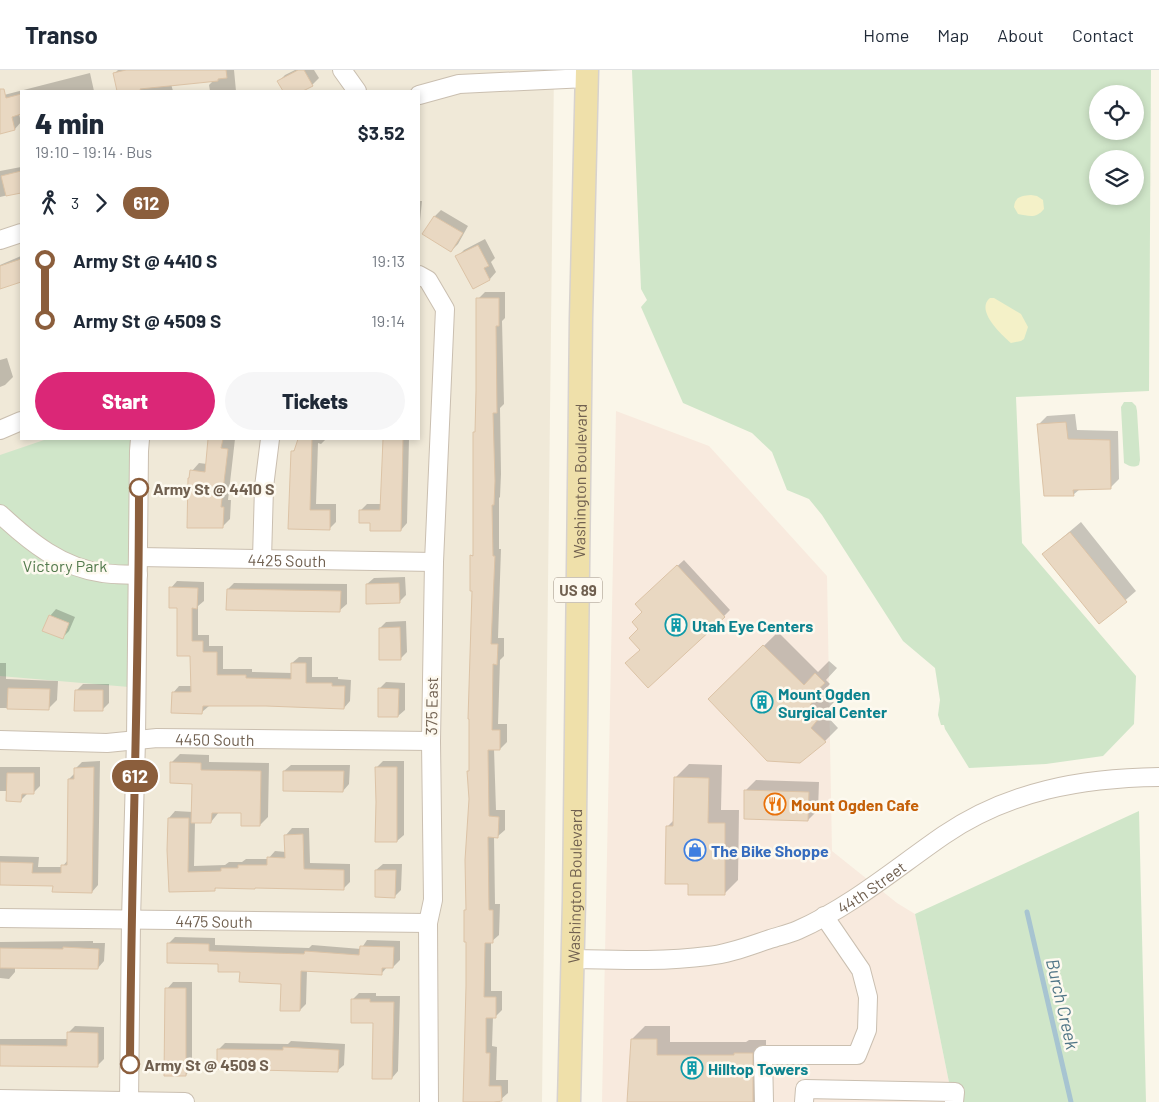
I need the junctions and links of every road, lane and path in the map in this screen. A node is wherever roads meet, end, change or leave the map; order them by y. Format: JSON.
{"nodes":[{"id":1,"x":342,"y":70,"type":"edge"},
{"id":2,"x":587,"y":74,"type":"edge"},
{"id":3,"x":356,"y":90,"type":"edge"},
{"id":4,"x":420,"y":95,"type":"edge"},
{"id":5,"x":20,"y":233,"type":"edge"},
{"id":6,"x":0,"y":240,"type":"edge"},
{"id":7,"x":420,"y":276,"type":"edge"},
{"id":8,"x":20,"y":422,"type":"edge"},
{"id":9,"x":0,"y":430,"type":"edge"},
{"id":10,"x":140,"y":440,"type":"edge"},
{"id":11,"x":270,"y":440,"type":"edge"},
{"id":12,"x":0,"y":514,"type":"edge"},
{"id":13,"x":139,"y":556,"type":"junction"},
{"id":14,"x":262,"y":560,"type":"junction"},
{"id":15,"x":434,"y":562,"type":"junction"},
{"id":16,"x":138,"y":575,"type":"junction"},
{"id":17,"x":0,"y":740,"type":"edge"},
{"id":18,"x":136,"y":740,"type":"junction"},
{"id":19,"x":430,"y":741,"type":"junction"},
{"id":20,"x":1159,"y":777,"type":"edge"},
{"id":21,"x":824,"y":916,"type":"junction"},
{"id":22,"x":0,"y":918,"type":"edge"},
{"id":23,"x":131,"y":920,"type":"junction"},
{"id":24,"x":428,"y":923,"type":"junction"},
{"id":25,"x":572,"y":959,"type":"junction"},
{"id":26,"x":0,"y":1099,"type":"edge"},
{"id":27,"x":129,"y":1102,"type":"edge"},
{"id":28,"x":185,"y":1102,"type":"edge"},
{"id":29,"x":429,"y":1102,"type":"edge"},
{"id":30,"x":569,"y":1102,"type":"edge"},
{"id":31,"x":764,"y":1102,"type":"edge"},
{"id":32,"x":804,"y":1102,"type":"edge"},
{"id":33,"x":954,"y":1102,"type":"edge"}],
"edges":[{"from":1,"to":3,"type":"street"},
{"from":2,"to":4,"type":"street"},
{"from":2,"to":25,"type":"main road","name":"Washington Boulevard","number":"US 89"},
{"from":5,"to":6,"type":"street"},
{"from":7,"to":15,"type":"street","name":"375 East"},
{"from":8,"to":9,"type":"street"},
{"from":10,"to":13,"type":"street"},
{"from":11,"to":14,"type":"street"},
{"from":12,"to":16,"type":"street"},
{"from":13,"to":14,"type":"street","name":"4425 South"},
{"from":13,"to":16,"type":"street"},
{"from":14,"to":15,"type":"street","name":"4425 South"},
{"from":15,"to":19,"type":"street","name":"375 East"},
{"from":16,"to":18,"type":"street"},
{"from":17,"to":18,"type":"street","name":"4450 South"},
{"from":18,"to":19,"type":"street","name":"4450 South"},
{"from":18,"to":23,"type":"street"},
{"from":19,"to":24,"type":"street","name":"375 East"},
{"from":20,"to":21,"type":"street","name":"44th Street"},
{"from":21,"to":25,"type":"street","name":"44th Street"},
{"from":21,"to":31,"type":"street"},
{"from":22,"to":23,"type":"street","name":"4475 South"},
{"from":23,"to":24,"type":"street","name":"4475 South"},
{"from":23,"to":27,"type":"street"},
{"from":24,"to":29,"type":"street","name":"375 East"},
{"from":25,"to":30,"type":"main road","name":"Washington Boulevard","number":"US 89"},
{"from":26,"to":27,"type":"street"},
{"from":27,"to":28,"type":"street"},
{"from":32,"to":33,"type":"street"}]}
